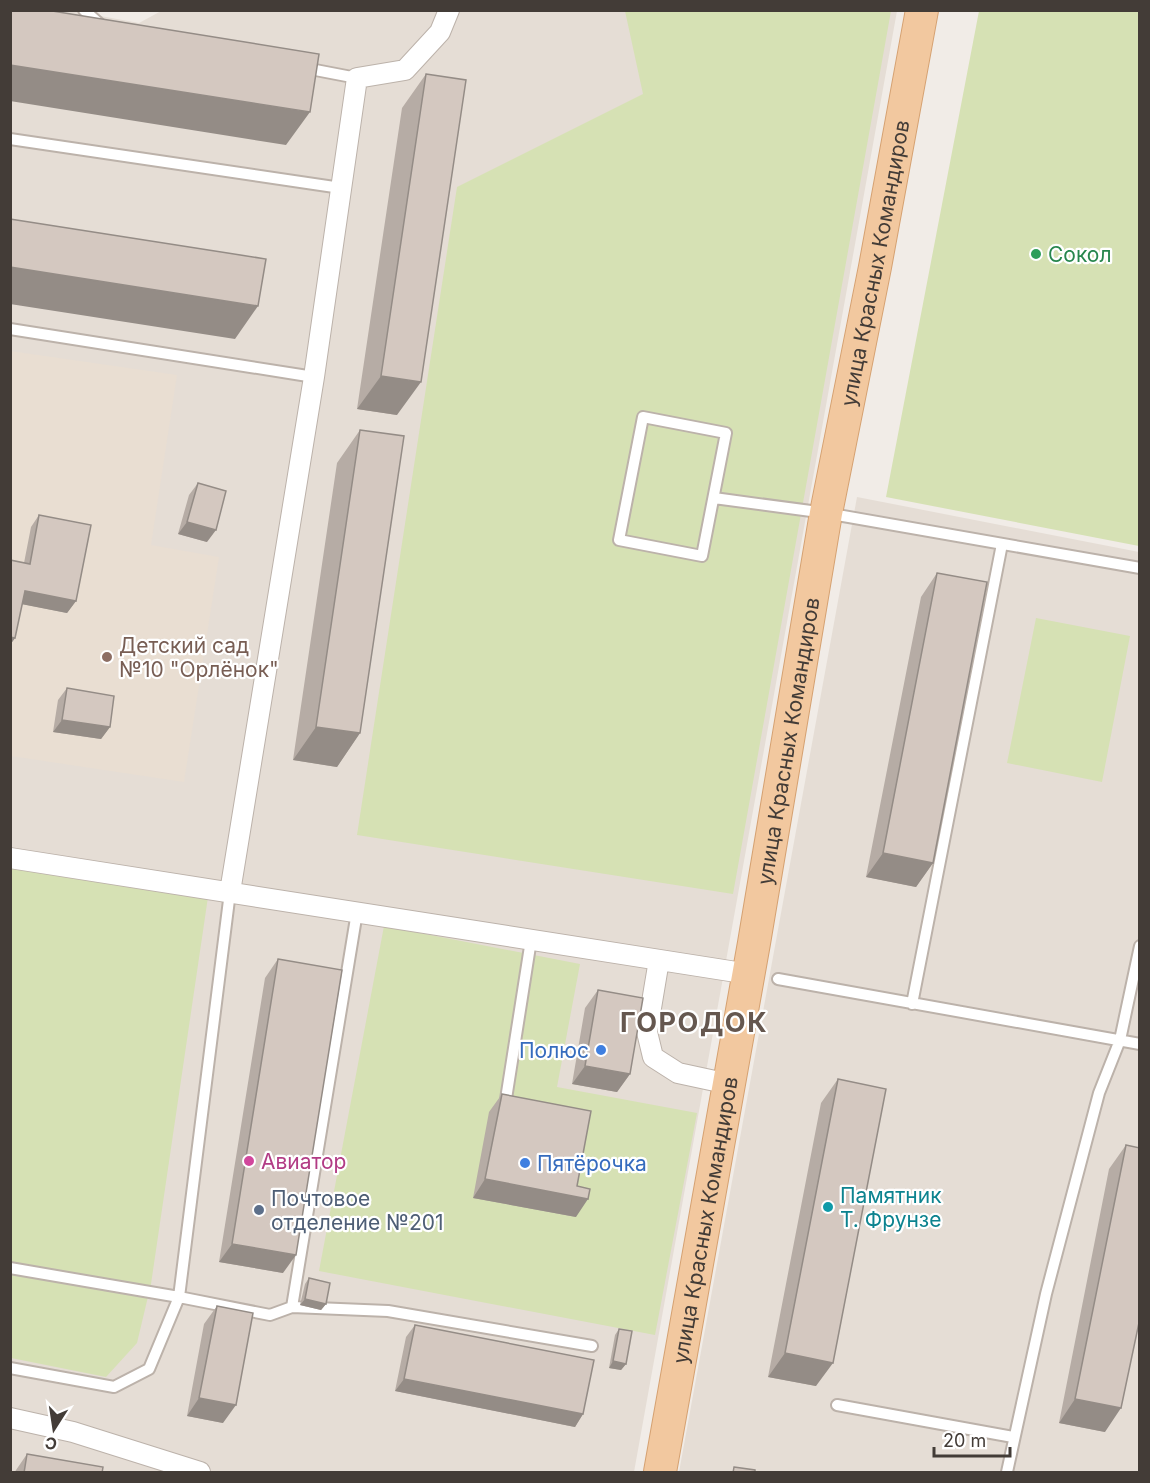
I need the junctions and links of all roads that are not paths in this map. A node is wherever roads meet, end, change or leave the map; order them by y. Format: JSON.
{"nodes":[{"id":1,"x":84,"y":10,"type":"edge"},
{"id":2,"x":449,"y":10,"type":"edge"},
{"id":3,"x":922,"y":10,"type":"edge"},
{"id":4,"x":117,"y":31,"type":"edge"},
{"id":5,"x":289,"y":65,"type":"edge"},
{"id":6,"x":357,"y":78,"type":"junction"},
{"id":7,"x":10,"y":139,"type":"edge"},
{"id":8,"x":341,"y":188,"type":"junction"},
{"id":9,"x":10,"y":329,"type":"edge"},
{"id":10,"x":314,"y":377,"type":"junction"},
{"id":11,"x":714,"y":498,"type":"junction"},
{"id":12,"x":826,"y":513,"type":"junction"},
{"id":13,"x":1002,"y":544,"type":"junction"},
{"id":14,"x":1140,"y":568,"type":"edge"},
{"id":15,"x":10,"y":858,"type":"edge"},
{"id":16,"x":230,"y":892,"type":"junction"},
{"id":17,"x":357,"y":912,"type":"junction"},
{"id":18,"x":531,"y":940,"type":"junction"},
{"id":19,"x":1140,"y":946,"type":"edge"},
{"id":20,"x":659,"y":960,"type":"junction"},
{"id":21,"x":763,"y":977,"type":"junction"},
{"id":22,"x":912,"y":1004,"type":"junction"},
{"id":23,"x":1120,"y":1040,"type":"junction"},
{"id":24,"x":1140,"y":1044,"type":"edge"},
{"id":25,"x":729,"y":1084,"type":"junction"},
{"id":26,"x":506,"y":1099,"type":"edge"},
{"id":27,"x":10,"y":1268,"type":"edge"},
{"id":28,"x":179,"y":1296,"type":"junction"},
{"id":29,"x":292,"y":1307,"type":"junction"},
{"id":30,"x":592,"y":1346,"type":"dead end"},
{"id":31,"x":10,"y":1368,"type":"edge"},
{"id":32,"x":837,"y":1405,"type":"dead end"},
{"id":33,"x":10,"y":1418,"type":"edge"},
{"id":34,"x":1013,"y":1437,"type":"junction"},
{"id":35,"x":200,"y":1473,"type":"edge"},
{"id":36,"x":660,"y":1473,"type":"edge"},
{"id":37,"x":1007,"y":1473,"type":"edge"}],
"edges":[{"from":1,"to":4,"type":"lane"},
{"from":2,"to":6,"type":"street"},
{"from":3,"to":12,"type":"main road","name":"улица Красных Командиров"},
{"from":5,"to":6,"type":"lane"},
{"from":6,"to":8,"type":"street"},
{"from":7,"to":8,"type":"lane"},
{"from":8,"to":10,"type":"street"},
{"from":9,"to":10,"type":"lane"},
{"from":10,"to":16,"type":"street"},
{"from":11,"to":11,"type":"lane"},
{"from":11,"to":12,"type":"lane"},
{"from":12,"to":13,"type":"lane"},
{"from":12,"to":21,"type":"main road","name":"улица Красных Командиров"},
{"from":13,"to":14,"type":"lane"},
{"from":13,"to":22,"type":"lane"},
{"from":15,"to":16,"type":"street"},
{"from":16,"to":17,"type":"street"},
{"from":16,"to":28,"type":"lane"},
{"from":17,"to":18,"type":"street"},
{"from":17,"to":29,"type":"lane"},
{"from":18,"to":20,"type":"street"},
{"from":18,"to":26,"type":"lane"},
{"from":19,"to":23,"type":"lane"},
{"from":20,"to":21,"type":"street"},
{"from":20,"to":25,"type":"street"},
{"from":21,"to":22,"type":"lane"},
{"from":21,"to":25,"type":"main road","name":"улица Красных Командиров"},
{"from":22,"to":23,"type":"lane"},
{"from":23,"to":24,"type":"lane"},
{"from":23,"to":34,"type":"lane"},
{"from":25,"to":36,"type":"main road","name":"улица Красных Командиров"},
{"from":27,"to":28,"type":"lane"},
{"from":28,"to":29,"type":"lane"},
{"from":28,"to":31,"type":"lane"},
{"from":29,"to":30,"type":"lane"},
{"from":32,"to":34,"type":"lane"},
{"from":33,"to":35,"type":"street"},
{"from":34,"to":37,"type":"lane"}]}
